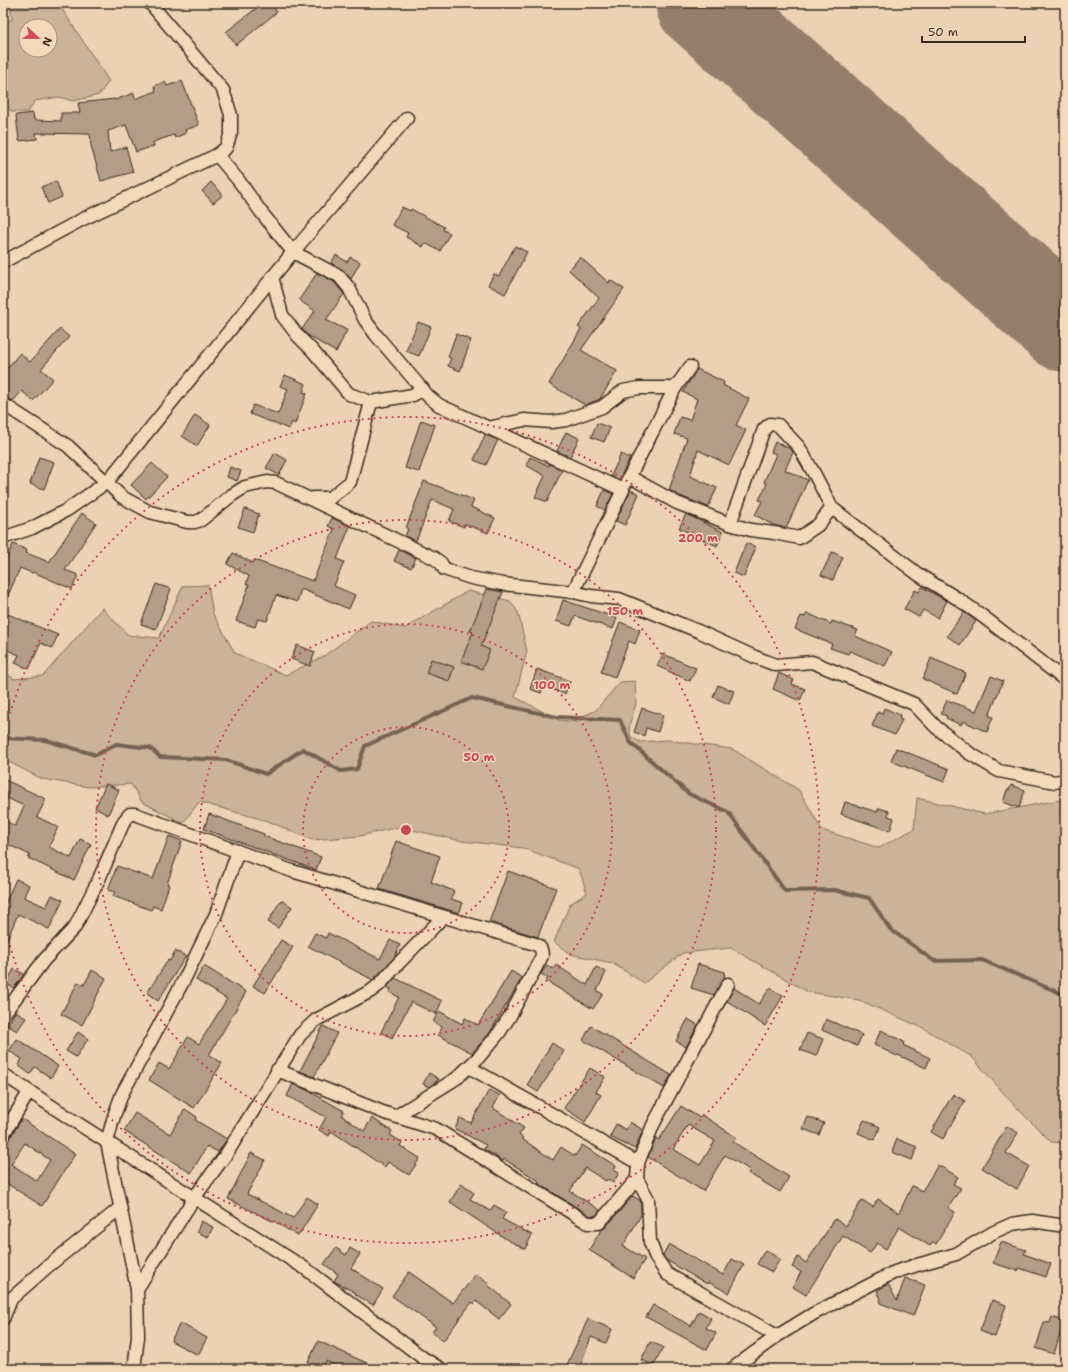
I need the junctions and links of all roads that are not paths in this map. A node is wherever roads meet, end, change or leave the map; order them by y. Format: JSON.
{"nodes":[{"id":1,"x":150,"y":3,"type":"edge"},
{"id":2,"x":407,"y":118,"type":"dead end"},
{"id":3,"x":217,"y":155,"type":"junction"},
{"id":4,"x":293,"y":252,"type":"junction"},
{"id":5,"x":3,"y":262,"type":"edge"},
{"id":6,"x":272,"y":278,"type":"junction"},
{"id":7,"x":690,"y":367,"type":"dead end"},
{"id":8,"x":676,"y":388,"type":"junction"},
{"id":9,"x":423,"y":389,"type":"junction"},
{"id":10,"x":371,"y":402,"type":"junction"},
{"id":11,"x":3,"y":404,"type":"edge"},
{"id":12,"x":488,"y":428,"type":"junction"},
{"id":13,"x":630,"y":477,"type":"junction"},
{"id":14,"x":107,"y":482,"type":"junction"},
{"id":15,"x":623,"y":490,"type":"junction"},
{"id":16,"x":308,"y":498,"type":"junction"},
{"id":17,"x":832,"y":508,"type":"junction"},
{"id":18,"x":730,"y":524,"type":"junction"},
{"id":19,"x":3,"y":538,"type":"edge"},
{"id":20,"x":573,"y":592,"type":"junction"},
{"id":21,"x":1065,"y":680,"type":"edge"},
{"id":22,"x":1065,"y":780,"type":"edge"},
{"id":23,"x":238,"y":851,"type":"junction"},
{"id":24,"x":443,"y":917,"type":"junction"},
{"id":25,"x":728,"y":984,"type":"dead end"},
{"id":26,"x":3,"y":1015,"type":"edge"},
{"id":27,"x":469,"y":1067,"type":"junction"},
{"id":28,"x":277,"y":1070,"type":"junction"},
{"id":29,"x":3,"y":1074,"type":"edge"},
{"id":30,"x":29,"y":1092,"type":"junction"},
{"id":31,"x":396,"y":1116,"type":"junction"},
{"id":32,"x":3,"y":1135,"type":"edge"},
{"id":33,"x":107,"y":1142,"type":"junction"},
{"id":34,"x":638,"y":1163,"type":"junction"},
{"id":35,"x":637,"y":1179,"type":"junction"},
{"id":36,"x":194,"y":1198,"type":"junction"},
{"id":37,"x":120,"y":1208,"type":"junction"},
{"id":38,"x":1065,"y":1226,"type":"edge"},
{"id":39,"x":137,"y":1290,"type":"junction"},
{"id":40,"x":7,"y":1300,"type":"edge"},
{"id":41,"x":3,"y":1320,"type":"edge"},
{"id":42,"x":777,"y":1336,"type":"junction"},
{"id":43,"x":134,"y":1369,"type":"edge"},
{"id":44,"x":441,"y":1369,"type":"edge"},
{"id":45,"x":732,"y":1369,"type":"edge"}],
"edges":[{"from":1,"to":3,"type":"street"},
{"from":2,"to":4,"type":"street"},
{"from":3,"to":4,"type":"street"},
{"from":3,"to":5,"type":"street"},
{"from":4,"to":6,"type":"street"},
{"from":4,"to":9,"type":"street"},
{"from":6,"to":10,"type":"street"},
{"from":6,"to":14,"type":"street"},
{"from":7,"to":8,"type":"street"},
{"from":8,"to":12,"type":"street"},
{"from":8,"to":13,"type":"street"},
{"from":9,"to":10,"type":"street"},
{"from":9,"to":12,"type":"street"},
{"from":10,"to":16,"type":"street"},
{"from":11,"to":14,"type":"street"},
{"from":12,"to":15,"type":"street"},
{"from":13,"to":15,"type":"street"},
{"from":13,"to":18,"type":"street"},
{"from":14,"to":16,"type":"street"},
{"from":14,"to":19,"type":"street"},
{"from":15,"to":20,"type":"street"},
{"from":16,"to":20,"type":"street"},
{"from":17,"to":18,"type":"street"},
{"from":17,"to":18,"type":"street"},
{"from":17,"to":21,"type":"street"},
{"from":20,"to":22,"type":"street"},
{"from":23,"to":24,"type":"street"},
{"from":23,"to":26,"type":"street"},
{"from":23,"to":33,"type":"street"},
{"from":24,"to":27,"type":"street"},
{"from":24,"to":28,"type":"street"},
{"from":25,"to":34,"type":"street"},
{"from":27,"to":31,"type":"street"},
{"from":27,"to":34,"type":"street"},
{"from":28,"to":31,"type":"street"},
{"from":28,"to":36,"type":"street"},
{"from":29,"to":30,"type":"street"},
{"from":30,"to":32,"type":"street"},
{"from":30,"to":33,"type":"street"},
{"from":31,"to":35,"type":"street"},
{"from":33,"to":36,"type":"street"},
{"from":33,"to":37,"type":"street"},
{"from":34,"to":35,"type":"street"},
{"from":35,"to":42,"type":"street"},
{"from":36,"to":39,"type":"street"},
{"from":36,"to":44,"type":"street"},
{"from":37,"to":39,"type":"street"},
{"from":37,"to":40,"type":"street"},
{"from":38,"to":42,"type":"street"},
{"from":39,"to":43,"type":"street"},
{"from":40,"to":41,"type":"street"},
{"from":42,"to":45,"type":"street"}]}
